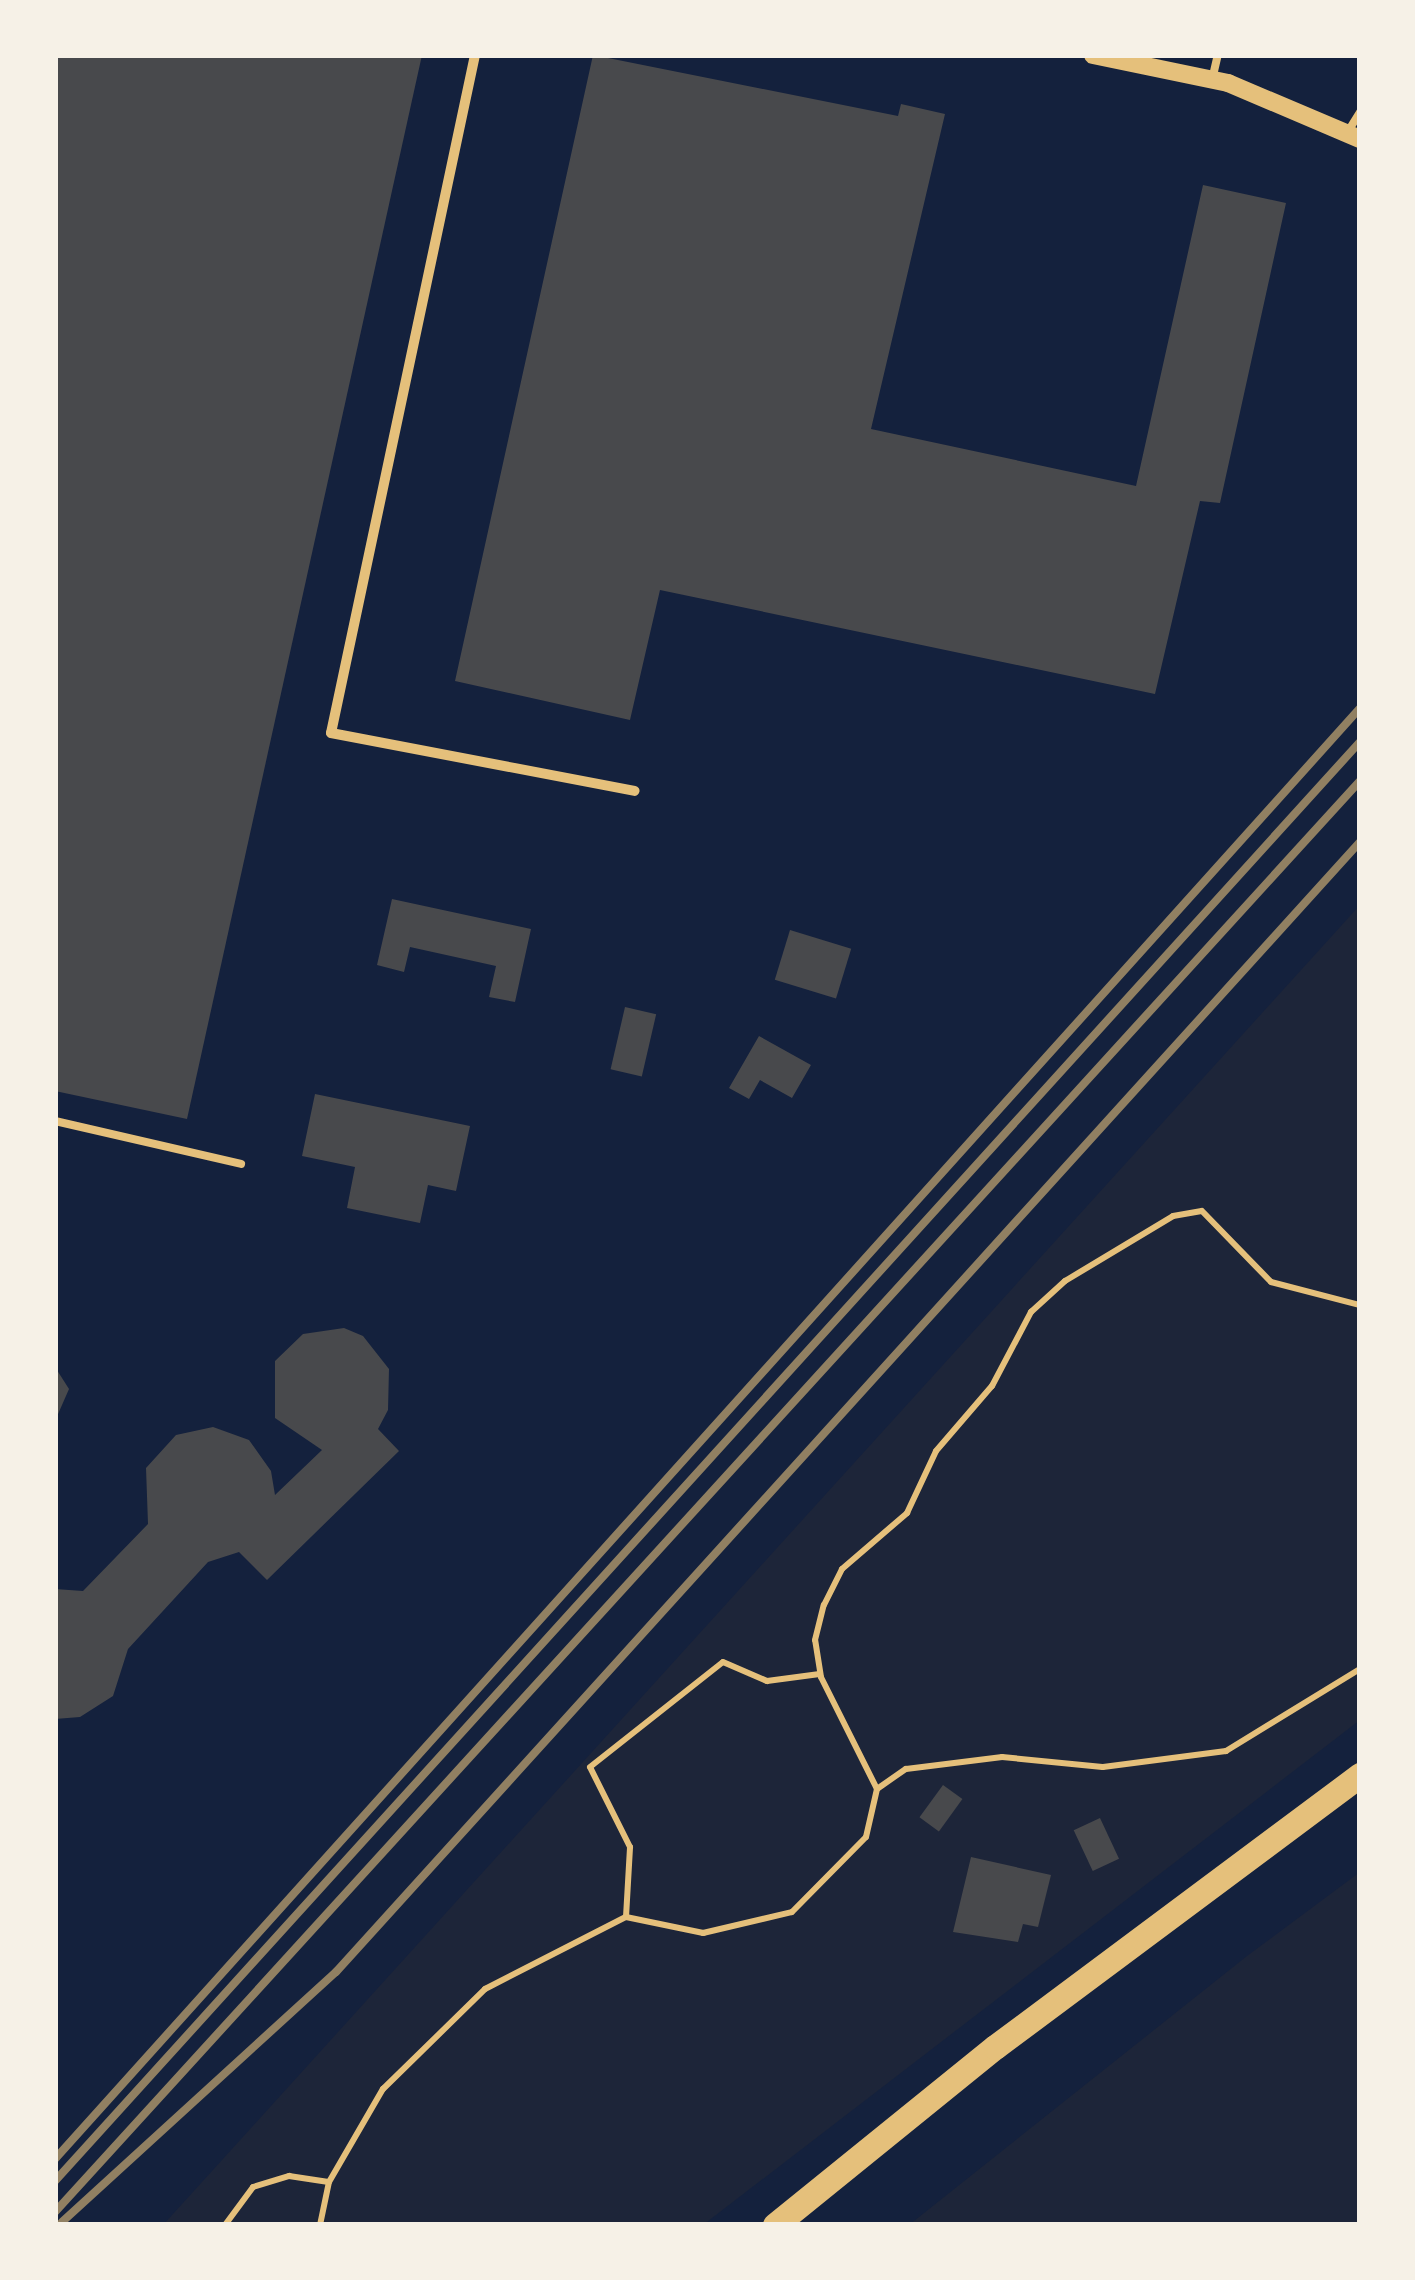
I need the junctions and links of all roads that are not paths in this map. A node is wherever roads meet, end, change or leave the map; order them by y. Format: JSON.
{"nodes":[{"id":1,"x":475,"y":55,"type":"edge"},
{"id":2,"x":1093,"y":55,"type":"edge"},
{"id":3,"x":1218,"y":55,"type":"edge"},
{"id":4,"x":1212,"y":80,"type":"junction"},
{"id":5,"x":1360,"y":112,"type":"edge"},
{"id":6,"x":1354,"y":136,"type":"edge"},
{"id":7,"x":635,"y":791,"type":"dead end"},
{"id":8,"x":55,"y":1122,"type":"edge"},
{"id":9,"x":241,"y":1164,"type":"dead end"},
{"id":10,"x":1360,"y":1775,"type":"edge"},
{"id":11,"x":775,"y":2225,"type":"edge"}],
"edges":[{"from":1,"to":7,"type":"street"},
{"from":2,"to":4,"type":"street"},
{"from":3,"to":4,"type":"lane"},
{"from":4,"to":6,"type":"street"},
{"from":5,"to":6,"type":"lane"},
{"from":8,"to":9,"type":"lane"},
{"from":10,"to":11,"type":"main road"}]}
